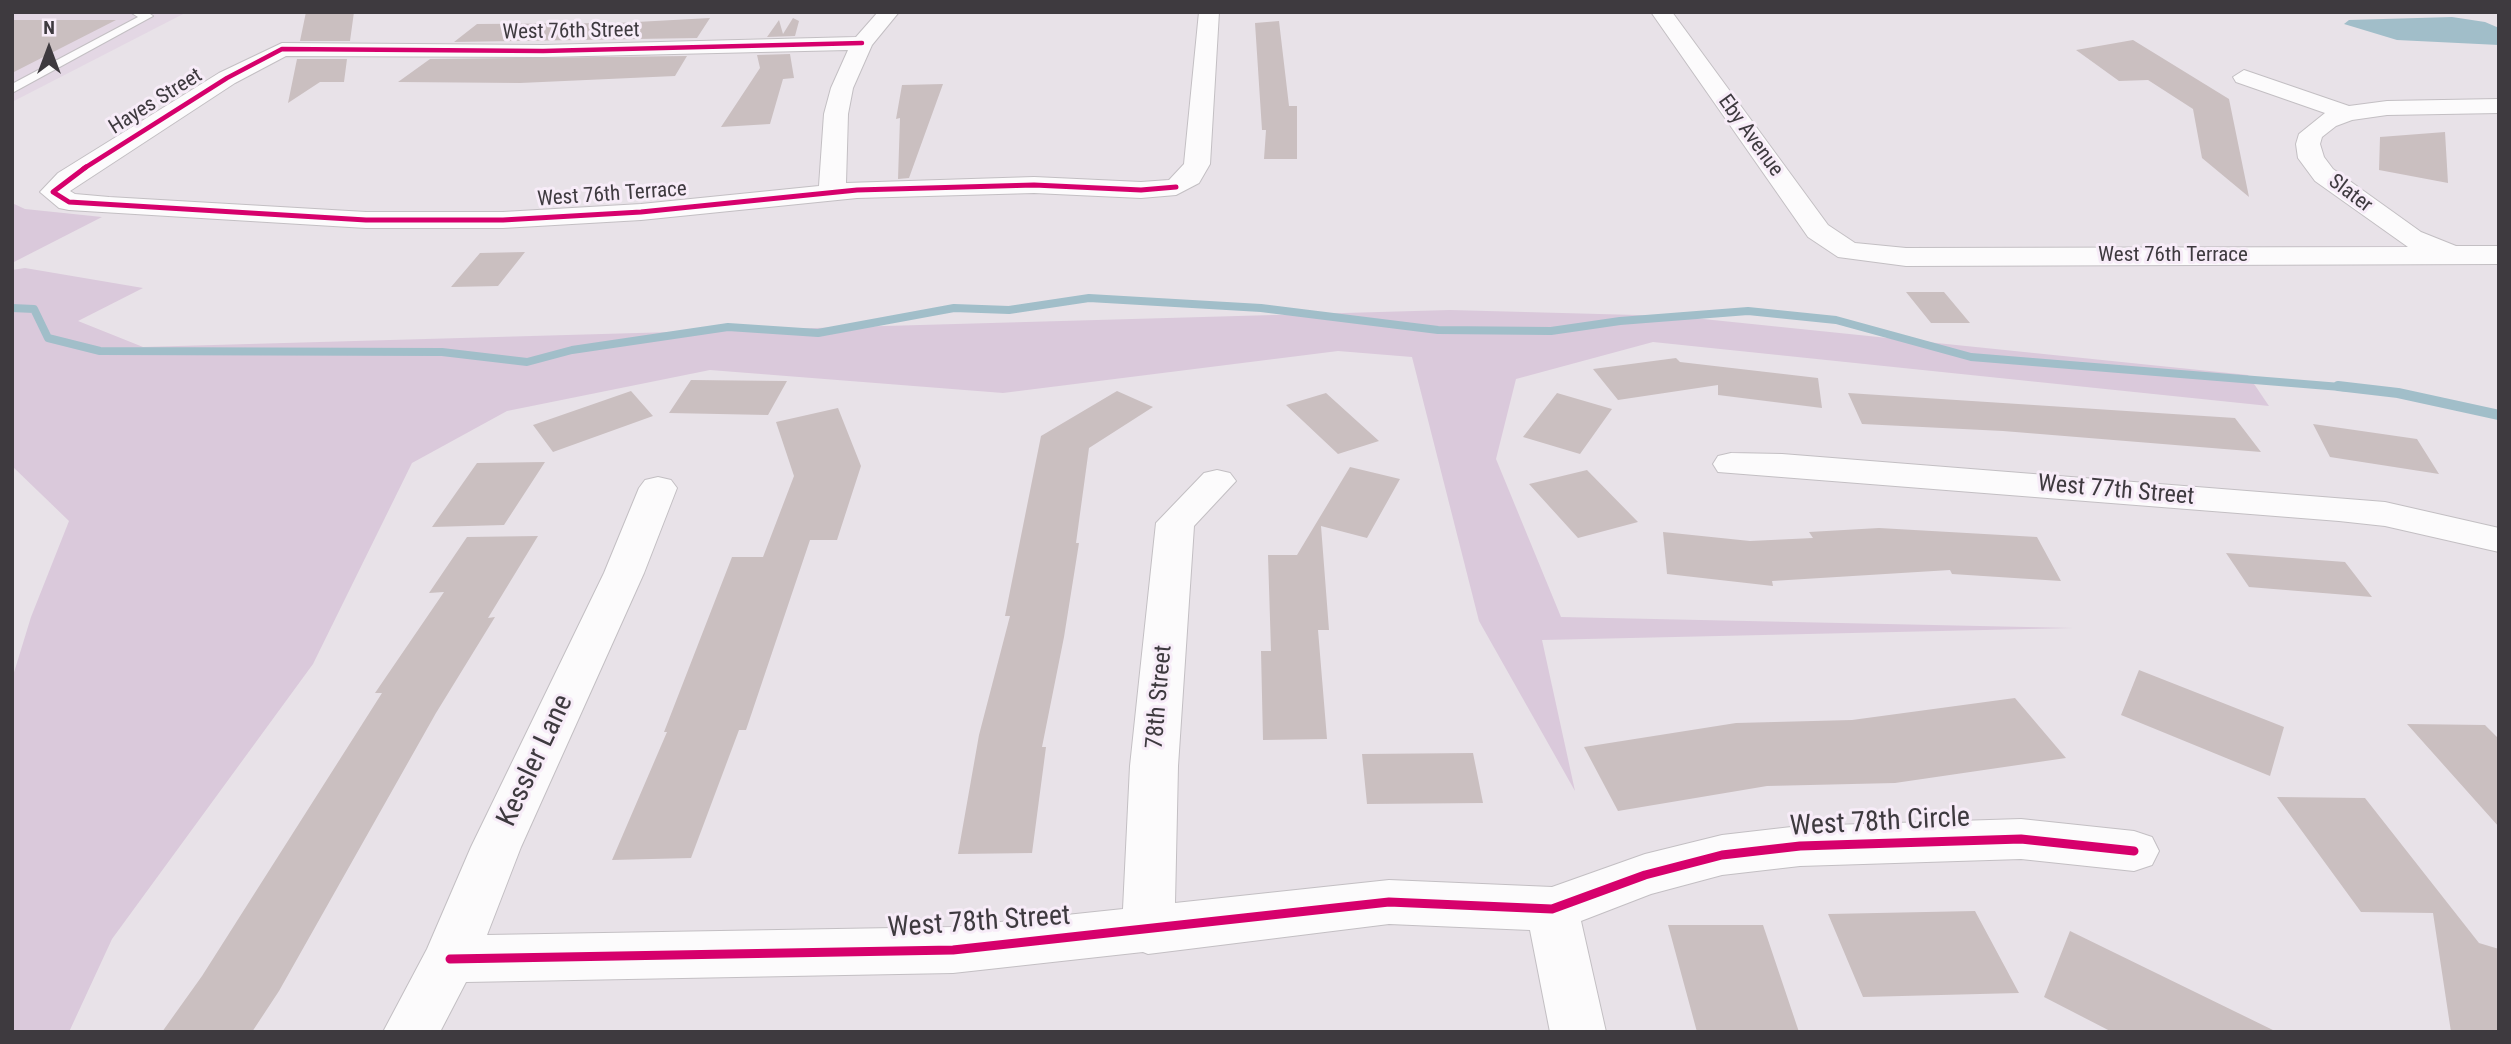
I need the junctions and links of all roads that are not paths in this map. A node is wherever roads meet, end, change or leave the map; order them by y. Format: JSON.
{"nodes":[{"id":1,"x":135,"y":12,"type":"edge"},
{"id":2,"x":889,"y":12,"type":"edge"},
{"id":3,"x":1209,"y":12,"type":"edge"},
{"id":4,"x":1661,"y":12,"type":"edge"},
{"id":5,"x":862,"y":43,"type":"junction"},
{"id":6,"x":280,"y":46,"type":"joint"},
{"id":7,"x":2244,"y":77,"type":"dead end"},
{"id":8,"x":12,"y":89,"type":"edge"},
{"id":9,"x":2499,"y":106,"type":"edge"},
{"id":10,"x":2347,"y":113,"type":"junction"},
{"id":11,"x":53,"y":192,"type":"joint"},
{"id":12,"x":832,"y":192,"type":"junction"},
{"id":13,"x":1848,"y":251,"type":"joint"},
{"id":14,"x":2454,"y":254,"type":"junction"},
{"id":15,"x":2499,"y":255,"type":"edge"},
{"id":16,"x":1731,"y":464,"type":"dead end"},
{"id":17,"x":1217,"y":481,"type":"dead end"},
{"id":18,"x":657,"y":488,"type":"dead end"},
{"id":19,"x":2499,"y":540,"type":"edge"},
{"id":20,"x":2134,"y":851,"type":"dead end"},
{"id":21,"x":1552,"y":909,"type":"junction"},
{"id":22,"x":1148,"y":931,"type":"junction"},
{"id":23,"x":450,"y":958,"type":"junction"},
{"id":24,"x":411,"y":1032,"type":"edge"},
{"id":25,"x":1578,"y":1032,"type":"edge"}],
"edges":[{"from":1,"to":8,"type":"lane"},
{"from":2,"to":5,"type":"street"},
{"from":3,"to":12,"type":"street","name":"West 76th Terrace"},
{"from":4,"to":13,"type":"street","name":"Eby Avenue"},
{"from":5,"to":6,"type":"street","name":"West 76th Street"},
{"from":5,"to":12,"type":"street"},
{"from":6,"to":11,"type":"street","name":"Hayes Street"},
{"from":7,"to":10,"type":"street"},
{"from":9,"to":10,"type":"street"},
{"from":10,"to":14,"type":"street","name":"Slater"},
{"from":11,"to":12,"type":"street","name":"West 76th Terrace"},
{"from":13,"to":14,"type":"street","name":"West 76th Terrace"},
{"from":14,"to":15,"type":"street","name":"West 76th Terrace"},
{"from":16,"to":19,"type":"street","name":"West 77th Street"},
{"from":17,"to":22,"type":"street","name":"78th Street"},
{"from":18,"to":23,"type":"street","name":"Kessler Lane"},
{"from":20,"to":21,"type":"street","name":"West 78th Circle"},
{"from":21,"to":22,"type":"street","name":"West 78th Street"},
{"from":21,"to":25,"type":"street"},
{"from":22,"to":23,"type":"street","name":"West 78th Street"},
{"from":23,"to":24,"type":"street","name":"Kessler Lane"}]}
